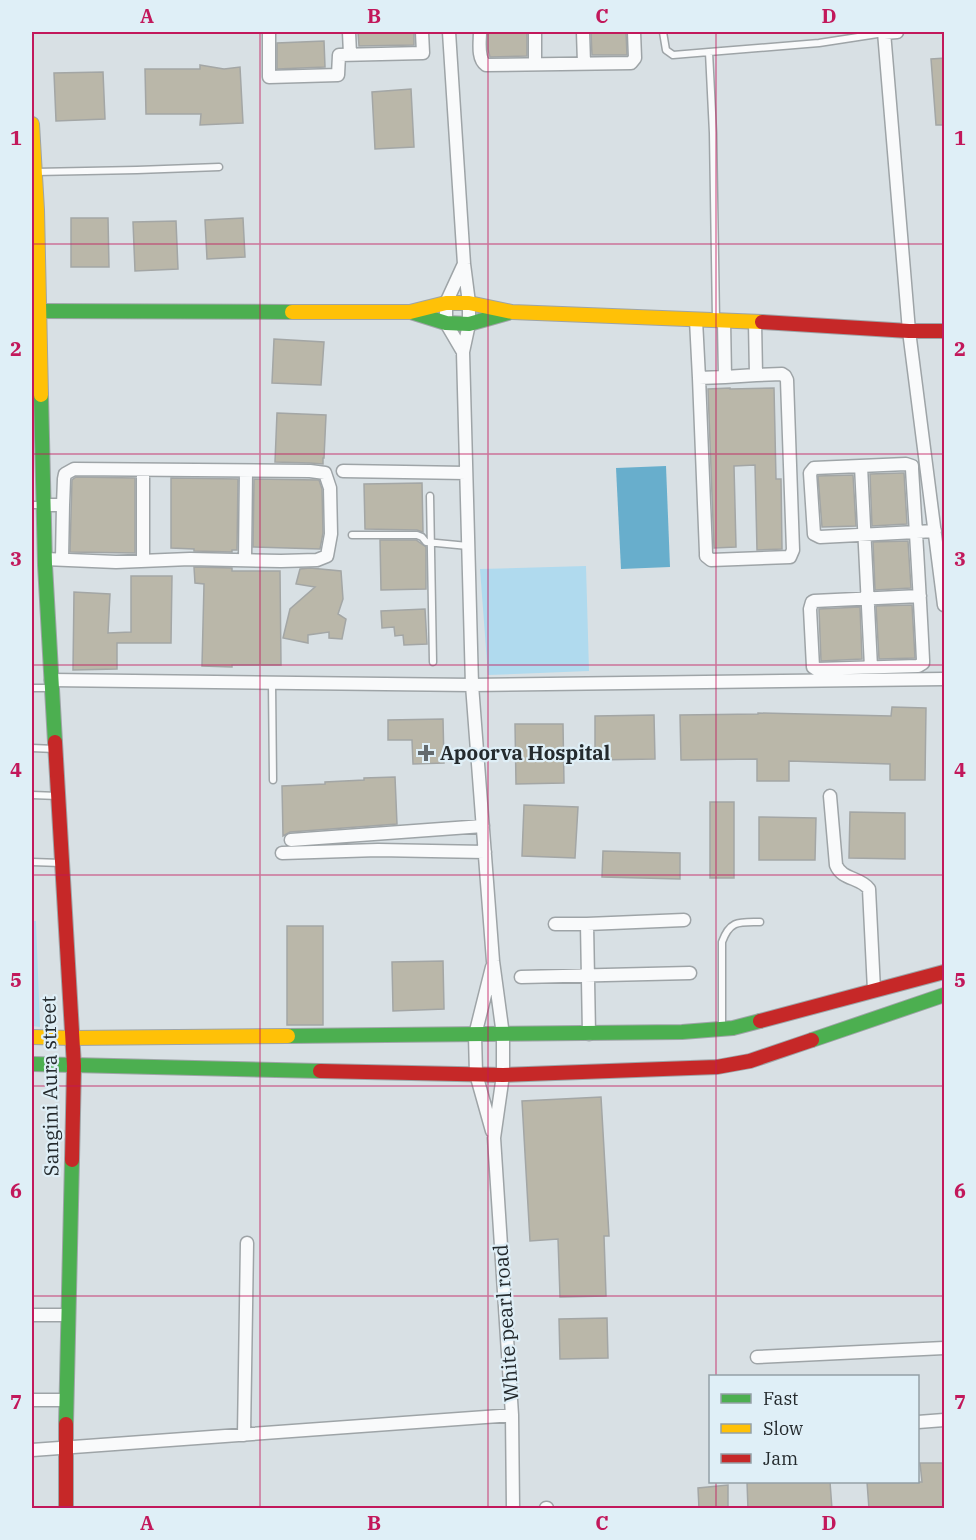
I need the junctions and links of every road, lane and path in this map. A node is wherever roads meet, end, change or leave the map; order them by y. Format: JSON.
{"nodes":[{"id":1,"x":269,"y":32,"type":"edge"},
{"id":2,"x":349,"y":32,"type":"edge"},
{"id":3,"x":422,"y":32,"type":"edge"},
{"id":4,"x":449,"y":32,"type":"edge"},
{"id":5,"x":480,"y":32,"type":"edge"},
{"id":6,"x":534,"y":32,"type":"edge"},
{"id":7,"x":584,"y":32,"type":"edge"},
{"id":8,"x":634,"y":32,"type":"edge"},
{"id":9,"x":663,"y":32,"type":"edge"},
{"id":10,"x":884,"y":32,"type":"edge"},
{"id":11,"x":897,"y":32,"type":"edge"},
{"id":12,"x":709,"y":52,"type":"junction"},
{"id":13,"x":350,"y":54,"type":"junction"},
{"id":14,"x":584,"y":63,"type":"junction"},
{"id":15,"x":535,"y":64,"type":"junction"},
{"id":16,"x":32,"y":124,"type":"edge"},
{"id":17,"x":219,"y":167,"type":"dead end"},
{"id":18,"x":35,"y":172,"type":"junction"},
{"id":19,"x":34,"y":210,"type":"edge"},
{"id":20,"x":464,"y":264,"type":"junction"},
{"id":21,"x":446,"y":303,"type":"junction"},
{"id":22,"x":469,"y":303,"type":"junction"},
{"id":23,"x":35,"y":310,"type":"edge"},
{"id":24,"x":410,"y":312,"type":"junction"},
{"id":25,"x":512,"y":312,"type":"junction"},
{"id":26,"x":696,"y":320,"type":"junction"},
{"id":27,"x":720,"y":321,"type":"junction"},
{"id":28,"x":755,"y":322,"type":"junction"},
{"id":29,"x":446,"y":323,"type":"junction"},
{"id":30,"x":469,"y":324,"type":"junction"},
{"id":31,"x":909,"y":331,"type":"junction"},
{"id":32,"x":945,"y":331,"type":"edge"},
{"id":33,"x":463,"y":352,"type":"junction"},
{"id":34,"x":756,"y":375,"type":"junction"},
{"id":35,"x":725,"y":377,"type":"junction"},
{"id":36,"x":699,"y":378,"type":"junction"},
{"id":37,"x":861,"y":466,"type":"junction"},
{"id":38,"x":144,"y":470,"type":"junction"},
{"id":39,"x":246,"y":471,"type":"junction"},
{"id":40,"x":343,"y":471,"type":"dead end"},
{"id":41,"x":466,"y":473,"type":"junction"},
{"id":42,"x":430,"y":496,"type":"dead end"},
{"id":43,"x":38,"y":505,"type":"edge"},
{"id":44,"x":63,"y":505,"type":"junction"},
{"id":45,"x":935,"y":531,"type":"junction"},
{"id":46,"x":916,"y":532,"type":"junction"},
{"id":47,"x":352,"y":535,"type":"dead end"},
{"id":48,"x":865,"y":535,"type":"junction"},
{"id":49,"x":431,"y":543,"type":"junction"},
{"id":50,"x":468,"y":546,"type":"junction"},
{"id":51,"x":245,"y":559,"type":"junction"},
{"id":52,"x":62,"y":560,"type":"junction"},
{"id":53,"x":143,"y":560,"type":"junction"},
{"id":54,"x":43,"y":563,"type":"junction"},
{"id":55,"x":920,"y":596,"type":"junction"},
{"id":56,"x":868,"y":599,"type":"junction"},
{"id":57,"x":945,"y":605,"type":"edge"},
{"id":58,"x":433,"y":662,"type":"dead end"},
{"id":59,"x":871,"y":667,"type":"junction"},
{"id":60,"x":945,"y":679,"type":"edge"},
{"id":61,"x":272,"y":682,"type":"junction"},
{"id":62,"x":52,"y":684,"type":"junction"},
{"id":63,"x":472,"y":685,"type":"junction"},
{"id":64,"x":32,"y":688,"type":"edge"},
{"id":65,"x":32,"y":748,"type":"edge"},
{"id":66,"x":55,"y":749,"type":"junction"},
{"id":67,"x":273,"y":780,"type":"dead end"},
{"id":68,"x":32,"y":795,"type":"edge"},
{"id":69,"x":58,"y":796,"type":"junction"},
{"id":70,"x":830,"y":796,"type":"dead end"},
{"id":71,"x":483,"y":826,"type":"junction"},
{"id":72,"x":291,"y":840,"type":"dead end"},
{"id":73,"x":485,"y":852,"type":"junction"},
{"id":74,"x":282,"y":853,"type":"dead end"},
{"id":75,"x":32,"y":862,"type":"edge"},
{"id":76,"x":62,"y":863,"type":"junction"},
{"id":77,"x":684,"y":920,"type":"dead end"},
{"id":78,"x":760,"y":922,"type":"dead end"},
{"id":79,"x":555,"y":924,"type":"dead end"},
{"id":80,"x":587,"y":924,"type":"junction"},
{"id":81,"x":493,"y":961,"type":"junction"},
{"id":82,"x":945,"y":972,"type":"edge"},
{"id":83,"x":690,"y":973,"type":"dead end"},
{"id":84,"x":588,"y":976,"type":"junction"},
{"id":85,"x":521,"y":978,"type":"dead end"},
{"id":86,"x":874,"y":990,"type":"junction"},
{"id":87,"x":945,"y":995,"type":"edge"},
{"id":88,"x":722,"y":1029,"type":"junction"},
{"id":89,"x":589,"y":1034,"type":"junction"},
{"id":90,"x":475,"y":1035,"type":"junction"},
{"id":91,"x":503,"y":1035,"type":"junction"},
{"id":92,"x":32,"y":1036,"type":"edge"},
{"id":93,"x":72,"y":1038,"type":"junction"},
{"id":94,"x":32,"y":1064,"type":"edge"},
{"id":95,"x":74,"y":1066,"type":"junction"},
{"id":96,"x":476,"y":1074,"type":"junction"},
{"id":97,"x":503,"y":1075,"type":"junction"},
{"id":98,"x":494,"y":1138,"type":"junction"},
{"id":99,"x":247,"y":1243,"type":"dead end"},
{"id":100,"x":32,"y":1315,"type":"edge"},
{"id":101,"x":68,"y":1315,"type":"junction"},
{"id":102,"x":945,"y":1348,"type":"edge"},
{"id":103,"x":757,"y":1357,"type":"dead end"},
{"id":104,"x":32,"y":1400,"type":"edge"},
{"id":105,"x":66,"y":1400,"type":"junction"},
{"id":106,"x":512,"y":1414,"type":"junction"},
{"id":107,"x":945,"y":1420,"type":"edge"},
{"id":108,"x":919,"y":1422,"type":"edge"},
{"id":109,"x":244,"y":1435,"type":"junction"},
{"id":110,"x":64,"y":1448,"type":"junction"},
{"id":111,"x":32,"y":1450,"type":"edge"},
{"id":112,"x":66,"y":1509,"type":"edge"},
{"id":113,"x":513,"y":1509,"type":"edge"}],
"edges":[{"from":1,"to":13,"type":"street"},
{"from":2,"to":13,"type":"street"},
{"from":3,"to":13,"type":"street"},
{"from":4,"to":20,"type":"street"},
{"from":5,"to":15,"type":"street"},
{"from":6,"to":15,"type":"street"},
{"from":7,"to":14,"type":"street"},
{"from":8,"to":14,"type":"street"},
{"from":9,"to":12,"type":"lane"},
{"from":10,"to":11,"type":"street"},
{"from":10,"to":12,"type":"lane"},
{"from":10,"to":31,"type":"street"},
{"from":12,"to":27,"type":"lane"},
{"from":14,"to":15,"type":"street"},
{"from":16,"to":18,"type":"street","name":"Sangini Aura street"},
{"from":17,"to":18,"type":"lane"},
{"from":18,"to":19,"type":"street","name":"Sangini Aura street"},
{"from":19,"to":23,"type":"street","name":"Sangini Aura street"},
{"from":20,"to":21,"type":"street"},
{"from":20,"to":22,"type":"street"},
{"from":21,"to":22,"type":"street"},
{"from":21,"to":24,"type":"street"},
{"from":21,"to":29,"type":"street"},
{"from":22,"to":25,"type":"street"},
{"from":22,"to":30,"type":"street"},
{"from":23,"to":24,"type":"street"},
{"from":23,"to":43,"type":"street","name":"Sangini Aura street"},
{"from":24,"to":29,"type":"street"},
{"from":25,"to":26,"type":"street"},
{"from":25,"to":30,"type":"street"},
{"from":26,"to":27,"type":"street"},
{"from":26,"to":36,"type":"street"},
{"from":27,"to":28,"type":"street"},
{"from":27,"to":35,"type":"street"},
{"from":28,"to":31,"type":"street"},
{"from":28,"to":34,"type":"street"},
{"from":29,"to":30,"type":"street"},
{"from":29,"to":33,"type":"street"},
{"from":30,"to":33,"type":"street"},
{"from":31,"to":32,"type":"street"},
{"from":31,"to":45,"type":"street"},
{"from":33,"to":41,"type":"street"},
{"from":34,"to":35,"type":"street"},
{"from":34,"to":36,"type":"street"},
{"from":35,"to":36,"type":"street"},
{"from":37,"to":46,"type":"street"},
{"from":37,"to":48,"type":"street"},
{"from":37,"to":48,"type":"street"},
{"from":38,"to":39,"type":"street"},
{"from":38,"to":44,"type":"street"},
{"from":38,"to":53,"type":"street"},
{"from":39,"to":51,"type":"street"},
{"from":39,"to":51,"type":"street"},
{"from":40,"to":41,"type":"street"},
{"from":41,"to":50,"type":"street"},
{"from":42,"to":49,"type":"lane"},
{"from":43,"to":44,"type":"street"},
{"from":43,"to":54,"type":"street","name":"Sangini Aura street"},
{"from":44,"to":52,"type":"street"},
{"from":45,"to":46,"type":"street"},
{"from":45,"to":57,"type":"street"},
{"from":46,"to":48,"type":"street"},
{"from":46,"to":55,"type":"street"},
{"from":47,"to":49,"type":"lane"},
{"from":48,"to":56,"type":"street"},
{"from":49,"to":50,"type":"lane"},
{"from":49,"to":58,"type":"lane"},
{"from":50,"to":63,"type":"street"},
{"from":51,"to":53,"type":"street"},
{"from":52,"to":53,"type":"street"},
{"from":52,"to":54,"type":"street"},
{"from":54,"to":62,"type":"street","name":"Sangini Aura street"},
{"from":55,"to":56,"type":"street"},
{"from":55,"to":59,"type":"street"},
{"from":56,"to":59,"type":"street"},
{"from":56,"to":59,"type":"street"},
{"from":60,"to":63,"type":"street"},
{"from":61,"to":62,"type":"street"},
{"from":61,"to":63,"type":"street"},
{"from":61,"to":67,"type":"lane"},
{"from":62,"to":64,"type":"lane"},
{"from":62,"to":66,"type":"street","name":"Sangini Aura street"},
{"from":63,"to":71,"type":"street"},
{"from":65,"to":66,"type":"lane"},
{"from":66,"to":69,"type":"street","name":"Sangini Aura street"},
{"from":68,"to":69,"type":"lane"},
{"from":69,"to":76,"type":"street","name":"Sangini Aura street"},
{"from":70,"to":86,"type":"street"},
{"from":71,"to":72,"type":"street"},
{"from":71,"to":73,"type":"street"},
{"from":73,"to":74,"type":"street"},
{"from":73,"to":81,"type":"street"},
{"from":75,"to":76,"type":"lane"},
{"from":76,"to":93,"type":"street","name":"Sangini Aura street"},
{"from":77,"to":80,"type":"street"},
{"from":78,"to":88,"type":"lane"},
{"from":79,"to":80,"type":"street"},
{"from":80,"to":84,"type":"street"},
{"from":81,"to":90,"type":"street"},
{"from":81,"to":91,"type":"street"},
{"from":82,"to":86,"type":"street"},
{"from":83,"to":84,"type":"street"},
{"from":84,"to":85,"type":"street"},
{"from":84,"to":89,"type":"street"},
{"from":86,"to":88,"type":"street"},
{"from":87,"to":97,"type":"street"},
{"from":88,"to":89,"type":"street"},
{"from":89,"to":91,"type":"street"},
{"from":90,"to":91,"type":"street"},
{"from":90,"to":93,"type":"street"},
{"from":90,"to":96,"type":"street"},
{"from":91,"to":97,"type":"street"},
{"from":92,"to":93,"type":"street"},
{"from":93,"to":95,"type":"street","name":"Sangini Aura street"},
{"from":94,"to":95,"type":"street"},
{"from":95,"to":96,"type":"street"},
{"from":95,"to":101,"type":"street","name":"Sangini Aura street"},
{"from":96,"to":97,"type":"street"},
{"from":96,"to":98,"type":"street"},
{"from":97,"to":98,"type":"street"},
{"from":98,"to":106,"type":"street","name":"White pearl road"},
{"from":99,"to":109,"type":"street"},
{"from":100,"to":101,"type":"street"},
{"from":101,"to":105,"type":"street","name":"Sangini Aura street"},
{"from":102,"to":103,"type":"street"},
{"from":104,"to":105,"type":"street"},
{"from":105,"to":110,"type":"street","name":"Sangini Aura street"},
{"from":106,"to":109,"type":"street"},
{"from":106,"to":113,"type":"street","name":"White pearl road"},
{"from":107,"to":108,"type":"street"},
{"from":109,"to":110,"type":"street"},
{"from":110,"to":111,"type":"street"},
{"from":110,"to":112,"type":"street","name":"Sangini Aura street"}]}
